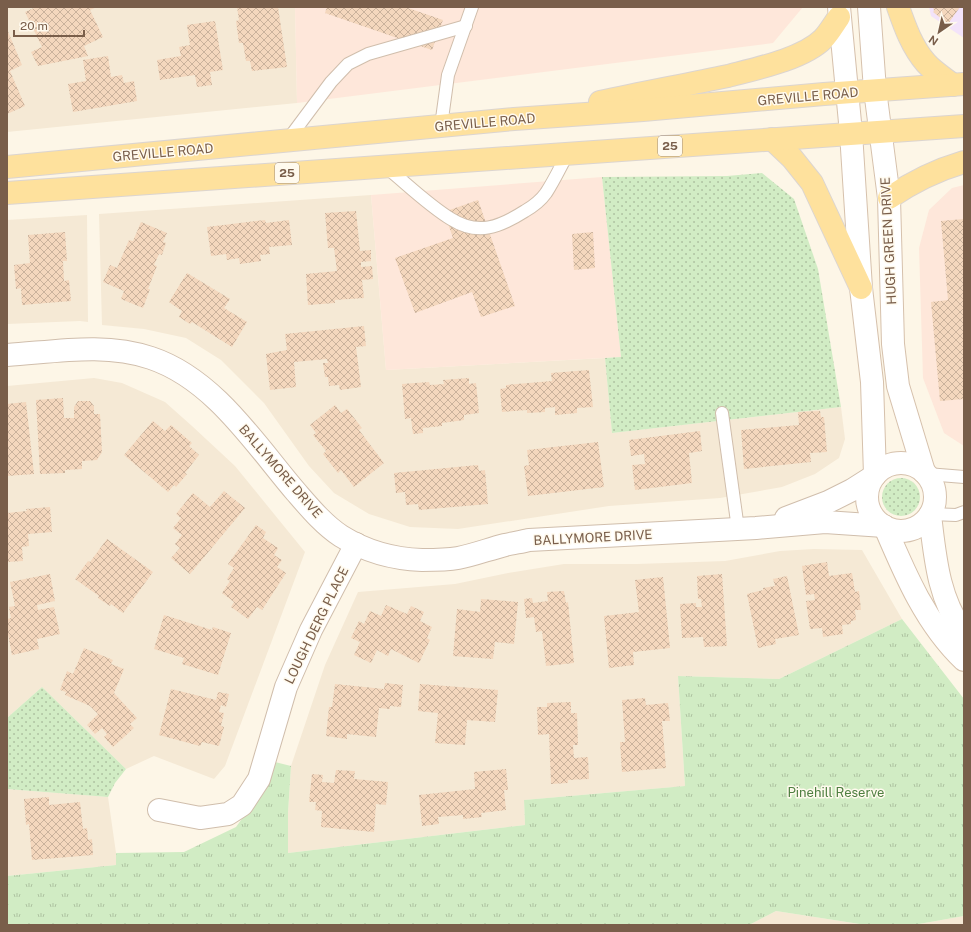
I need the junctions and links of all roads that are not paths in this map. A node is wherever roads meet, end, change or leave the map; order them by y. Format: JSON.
{"nodes":[{"id":1,"x":472,"y":7,"type":"edge"},
{"id":2,"x":869,"y":7,"type":"edge"},
{"id":3,"x":898,"y":7,"type":"edge"},
{"id":4,"x":839,"y":12,"type":"edge"},
{"id":5,"x":466,"y":26,"type":"junction"},
{"id":6,"x":958,"y":85,"type":"edge"},
{"id":7,"x":875,"y":90,"type":"junction"},
{"id":8,"x":846,"y":92,"type":"junction"},
{"id":9,"x":514,"y":119,"type":"junction"},
{"id":10,"x":441,"y":126,"type":"junction"},
{"id":11,"x":964,"y":126,"type":"edge"},
{"id":12,"x":880,"y":131,"type":"junction"},
{"id":13,"x":851,"y":133,"type":"junction"},
{"id":14,"x":772,"y":139,"type":"junction"},
{"id":15,"x":287,"y":141,"type":"junction"},
{"id":16,"x":568,"y":153,"type":"junction"},
{"id":17,"x":964,"y":162,"type":"edge"},
{"id":18,"x":385,"y":166,"type":"junction"},
{"id":19,"x":7,"y":167,"type":"edge"},
{"id":20,"x":7,"y":193,"type":"edge"},
{"id":21,"x":889,"y":198,"type":"junction"},
{"id":22,"x":861,"y":288,"type":"junction"},
{"id":23,"x":7,"y":355,"type":"edge"},
{"id":24,"x":722,"y":413,"type":"dead end"},
{"id":25,"x":926,"y":473,"type":"junction"},
{"id":26,"x":875,"y":475,"type":"junction"},
{"id":27,"x":964,"y":477,"type":"edge"},
{"id":28,"x":964,"y":512,"type":"edge"},
{"id":29,"x":931,"y":514,"type":"junction"},
{"id":30,"x":885,"y":526,"type":"junction"},
{"id":31,"x":747,"y":528,"type":"junction"},
{"id":32,"x":356,"y":544,"type":"junction"},
{"id":33,"x":964,"y":633,"type":"edge"},
{"id":34,"x":964,"y":660,"type":"edge"},
{"id":35,"x":159,"y":810,"type":"dead end"}],
"edges":[{"from":1,"to":5,"type":"lane"},
{"from":2,"to":7,"type":"main road","name":"HUGH GREEN DRIVE"},
{"from":3,"to":6,"type":"main road"},
{"from":4,"to":8,"type":"main road"},
{"from":4,"to":9,"type":"main road"},
{"from":5,"to":10,"type":"lane"},
{"from":5,"to":15,"type":"lane"},
{"from":6,"to":7,"type":"main road","name":"GREVILLE ROAD"},
{"from":7,"to":8,"type":"main road","name":"GREVILLE ROAD"},
{"from":7,"to":12,"type":"main road","name":"HUGH GREEN DRIVE"},
{"from":8,"to":9,"type":"main road","name":"GREVILLE ROAD"},
{"from":8,"to":13,"type":"main road"},
{"from":9,"to":10,"type":"main road","name":"GREVILLE ROAD"},
{"from":10,"to":15,"type":"main road","name":"GREVILLE ROAD"},
{"from":11,"to":12,"type":"main road","number":"25"},
{"from":12,"to":13,"type":"main road","number":"25"},
{"from":12,"to":21,"type":"main road","name":"HUGH GREEN DRIVE"},
{"from":13,"to":14,"type":"main road","number":"25"},
{"from":13,"to":22,"type":"main road"},
{"from":14,"to":16,"type":"main road","number":"25"},
{"from":14,"to":22,"type":"main road"},
{"from":15,"to":19,"type":"main road","name":"GREVILLE ROAD"},
{"from":16,"to":18,"type":"main road","number":"25"},
{"from":16,"to":18,"type":"lane"},
{"from":17,"to":21,"type":"main road"},
{"from":18,"to":20,"type":"main road","number":"25"},
{"from":21,"to":25,"type":"main road","name":"HUGH GREEN DRIVE"},
{"from":22,"to":26,"type":"main road"},
{"from":23,"to":32,"type":"main road","name":"BALLYMORE DRIVE"},
{"from":24,"to":31,"type":"lane"},
{"from":25,"to":26,"type":"main road"},
{"from":25,"to":27,"type":"lane"},
{"from":25,"to":29,"type":"main road"},
{"from":26,"to":30,"type":"main road"},
{"from":26,"to":31,"type":"main road","name":"BALLYMORE DRIVE"},
{"from":28,"to":29,"type":"lane"},
{"from":29,"to":30,"type":"main road"},
{"from":29,"to":33,"type":"main road"},
{"from":30,"to":31,"type":"main road","name":"BALLYMORE DRIVE"},
{"from":30,"to":34,"type":"main road"},
{"from":31,"to":32,"type":"main road","name":"BALLYMORE DRIVE"},
{"from":32,"to":35,"type":"main road","name":"LOUGH DERG PLACE"}]}
